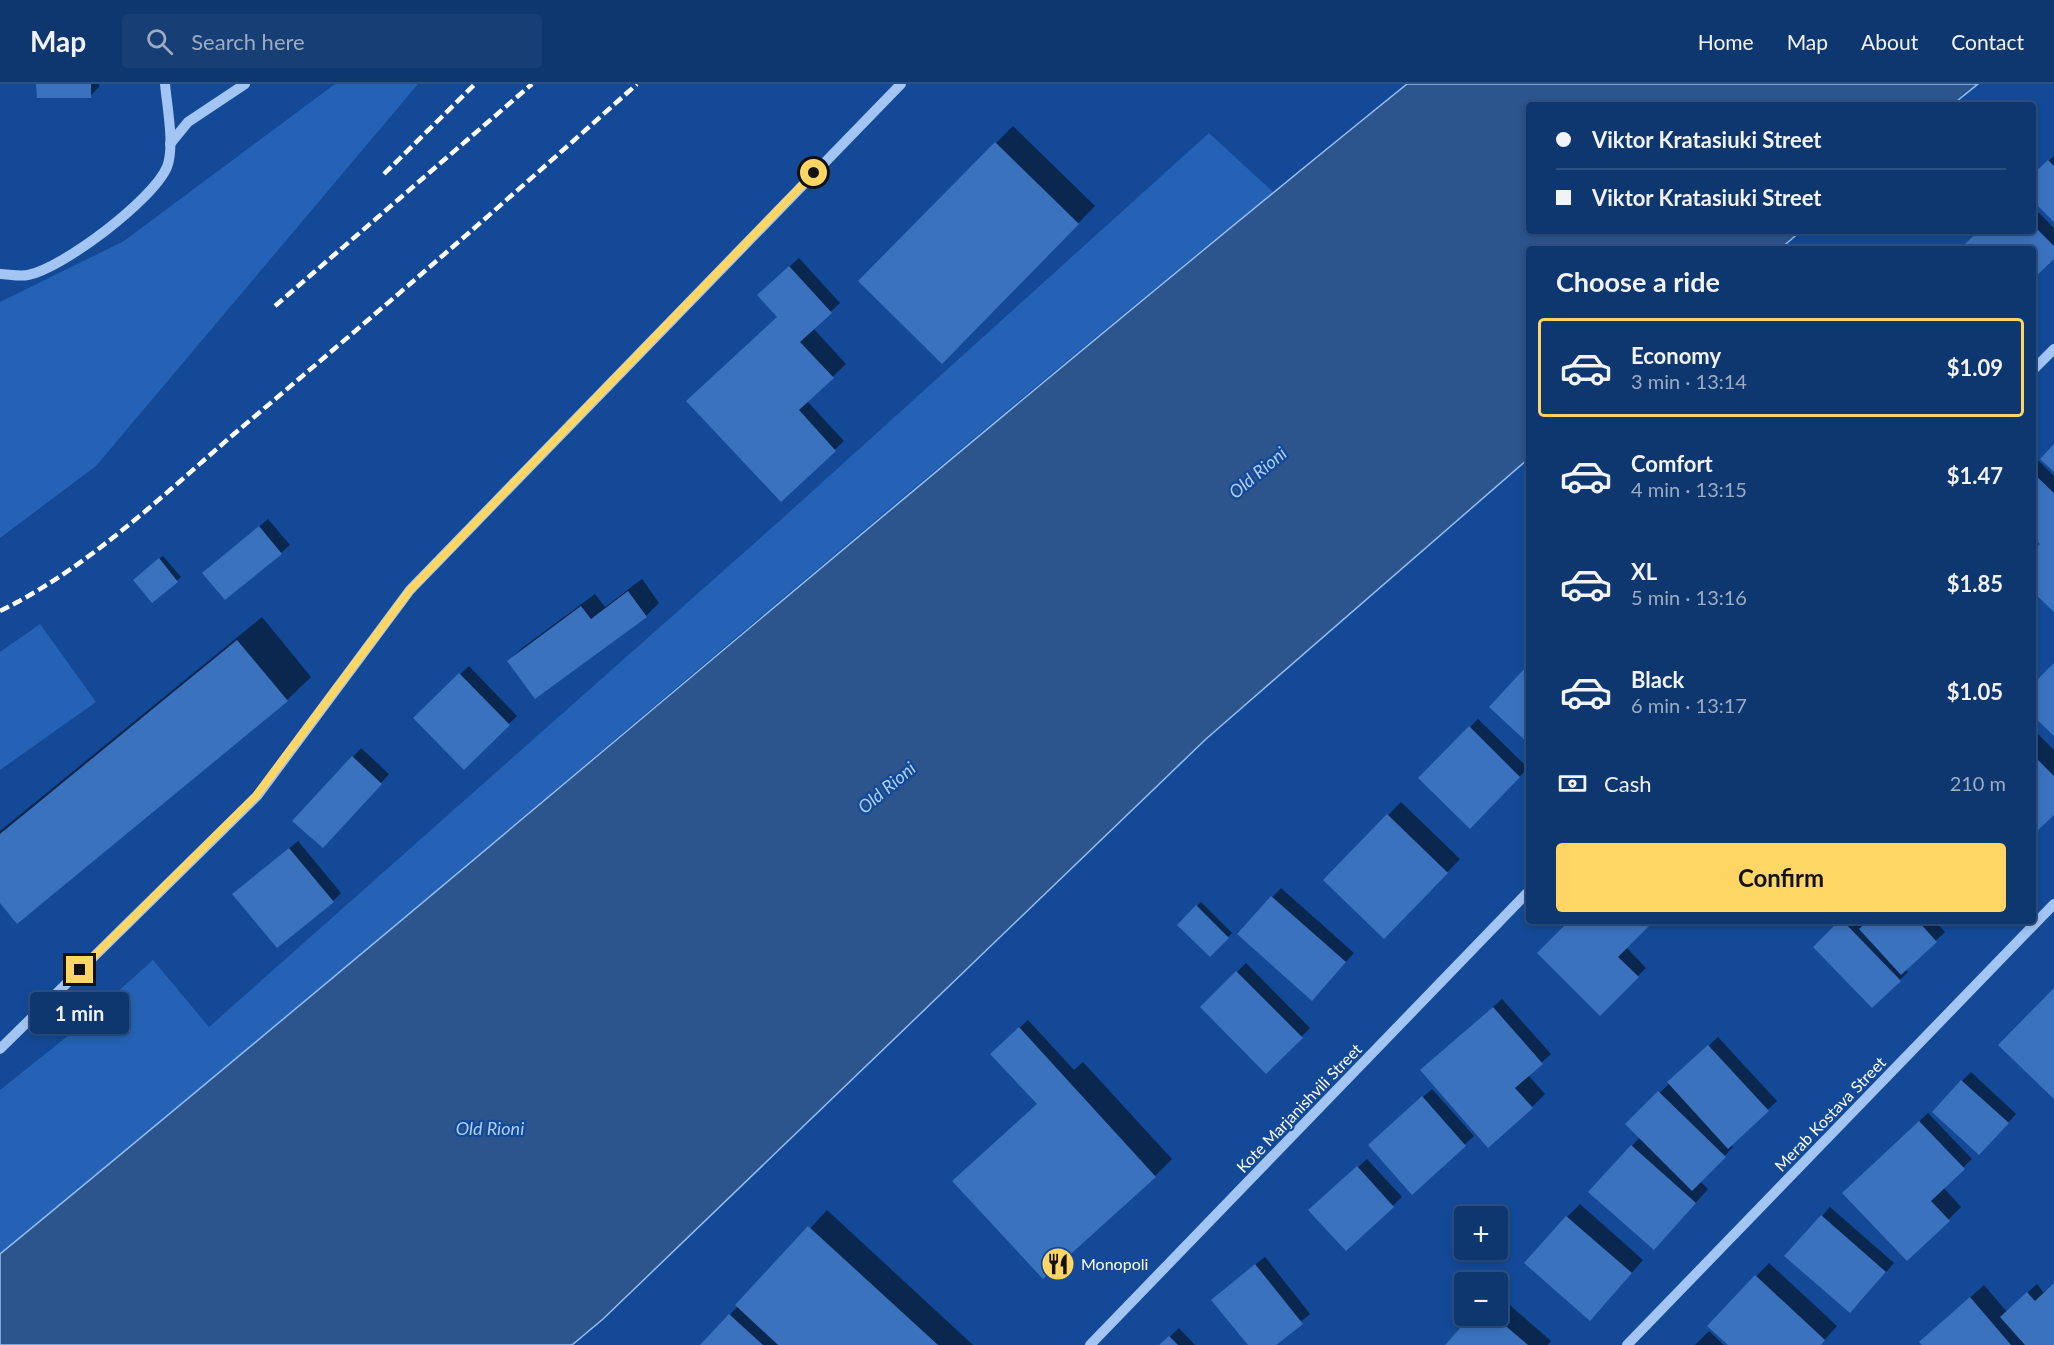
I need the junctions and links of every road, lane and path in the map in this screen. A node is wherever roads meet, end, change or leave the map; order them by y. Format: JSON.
{"nodes":[{"id":1,"x":165,"y":84,"type":"edge"},
{"id":2,"x":245,"y":84,"type":"edge"},
{"id":3,"x":901,"y":84,"type":"edge"},
{"id":4,"x":170,"y":144,"type":"junction"},
{"id":5,"x":0,"y":274,"type":"edge"},
{"id":6,"x":2054,"y":349,"type":"edge"},
{"id":7,"x":2036,"y":367,"type":"edge"},
{"id":8,"x":1526,"y":894,"type":"edge"},
{"id":9,"x":2054,"y":904,"type":"edge"},
{"id":10,"x":2036,"y":923,"type":"edge"},
{"id":11,"x":2035,"y":924,"type":"edge"},
{"id":12,"x":0,"y":1049,"type":"edge"},
{"id":13,"x":1090,"y":1345,"type":"edge"},
{"id":14,"x":1627,"y":1345,"type":"edge"}],
"edges":[{"from":1,"to":4,"type":"street"},
{"from":2,"to":4,"type":"street"},
{"from":3,"to":12,"type":"street"},
{"from":4,"to":5,"type":"street"},
{"from":6,"to":7,"type":"street"},
{"from":8,"to":13,"type":"street","name":"Kote Marjanishvili Street"},
{"from":9,"to":10,"type":"street","name":"Merab Kostava Street"},
{"from":11,"to":14,"type":"street","name":"Merab Kostava Street"}]}
